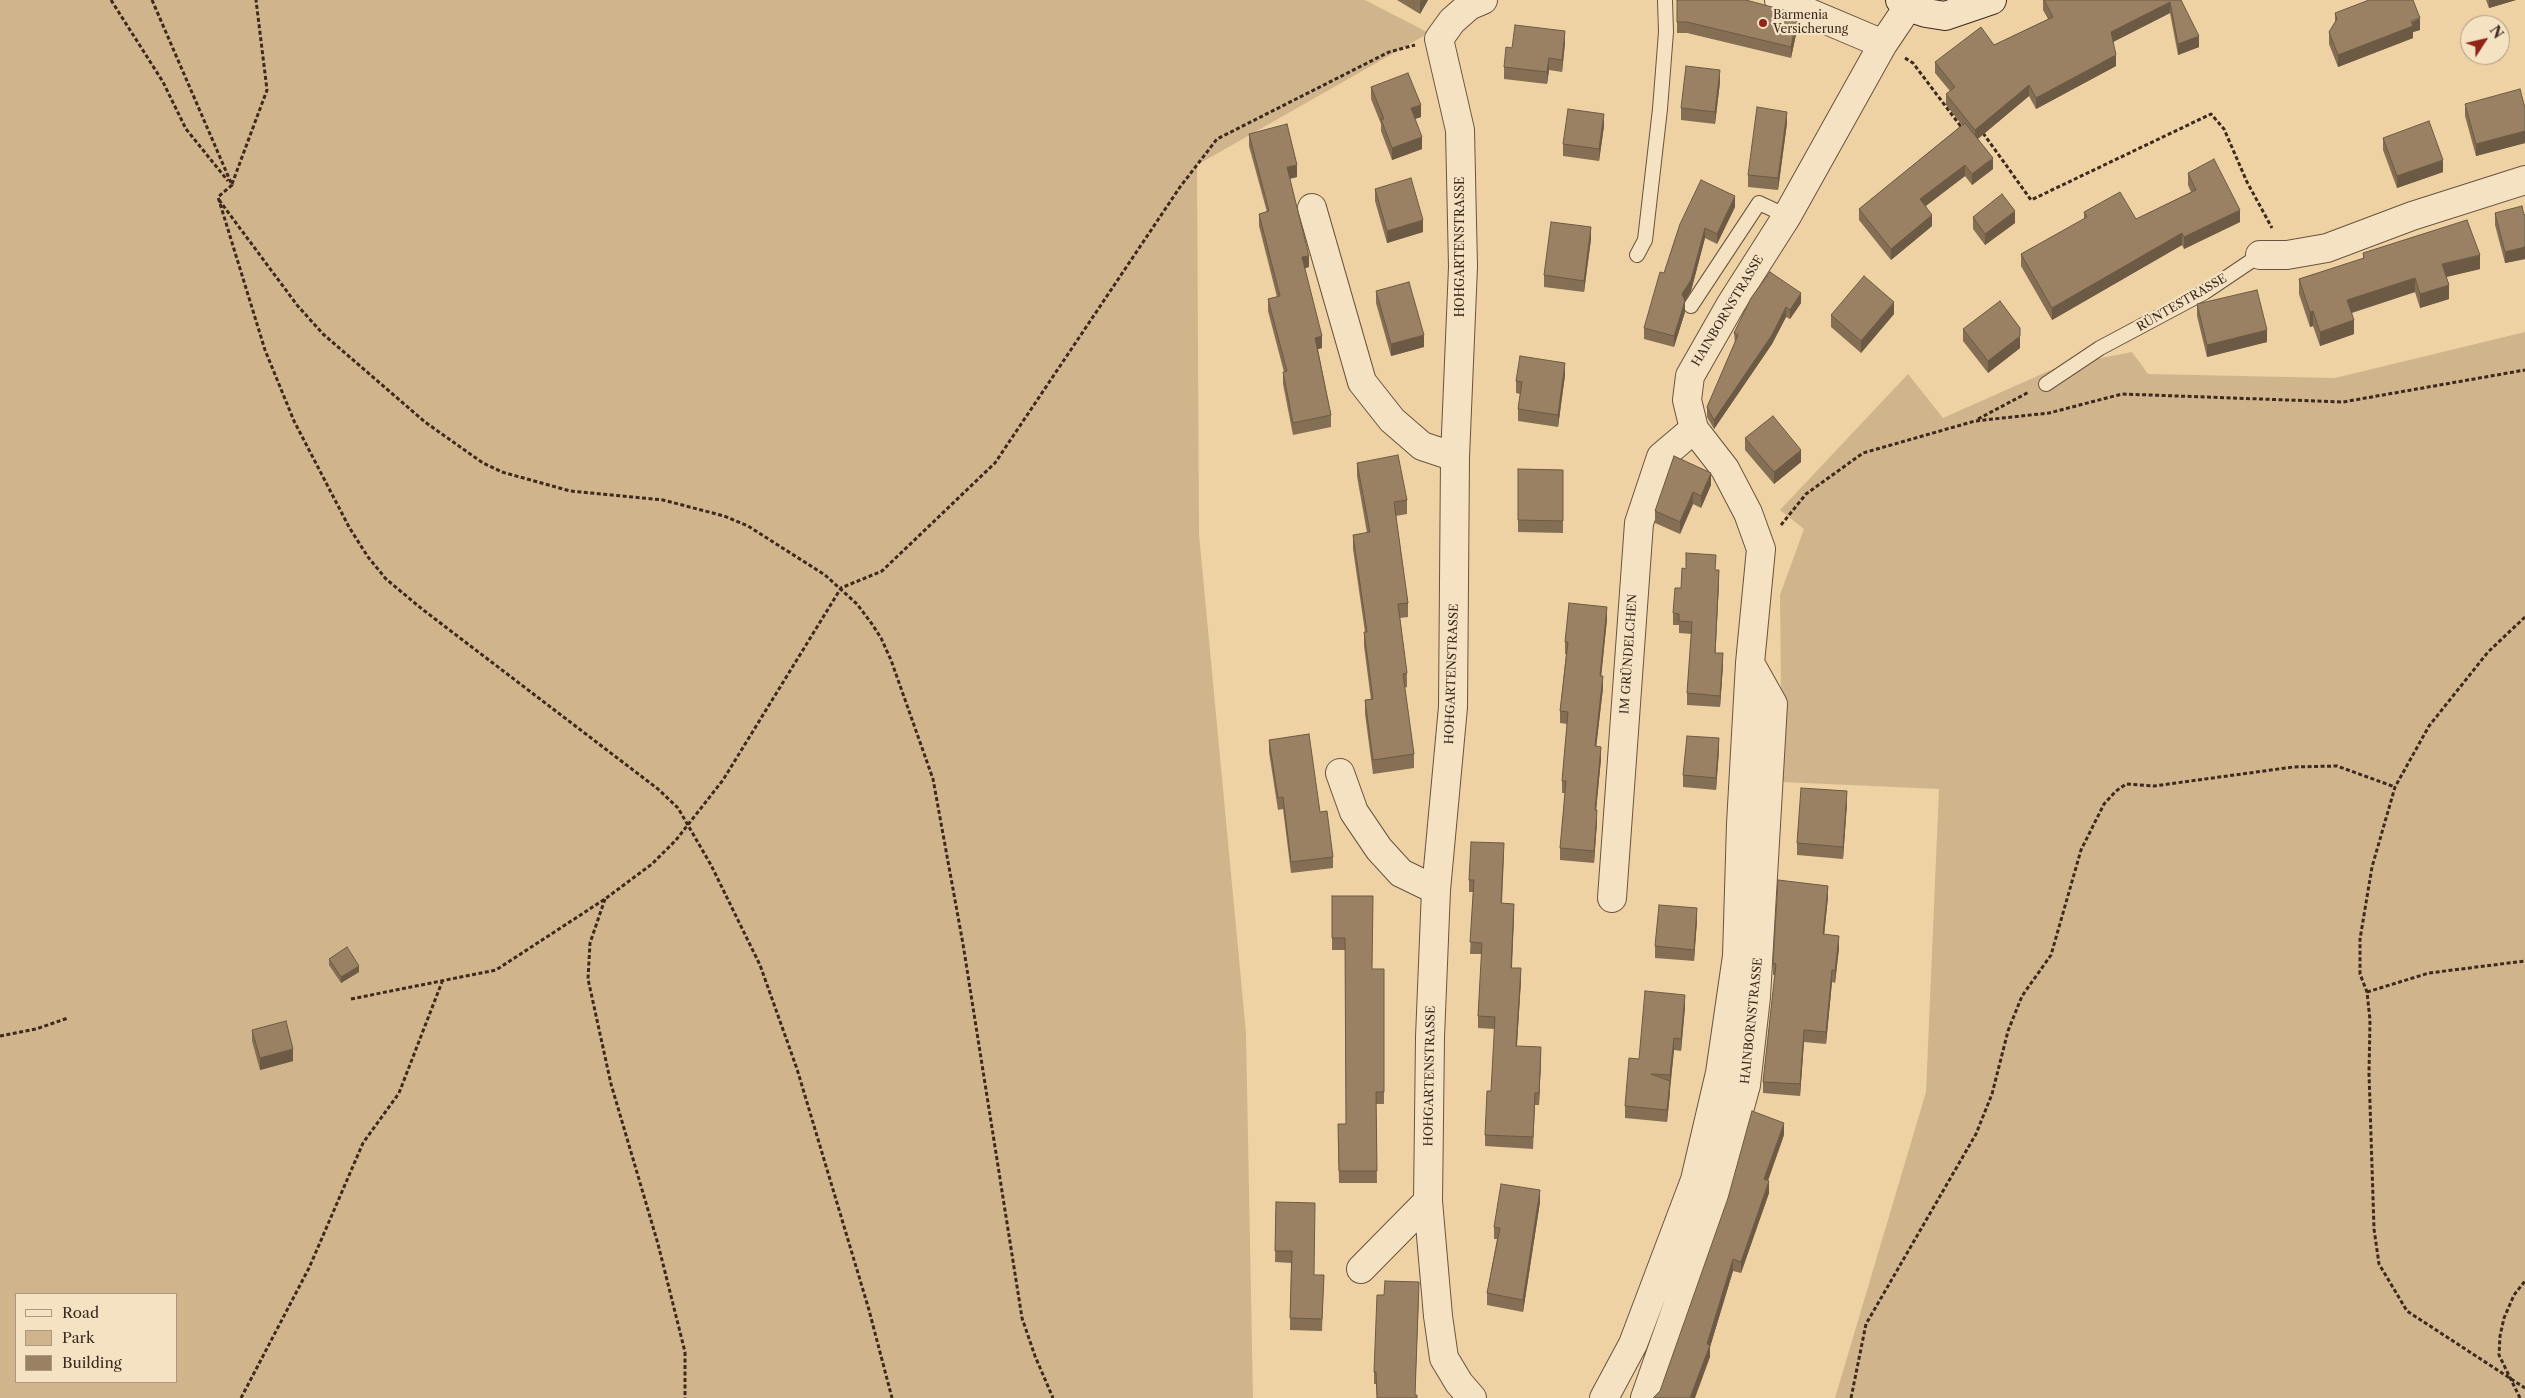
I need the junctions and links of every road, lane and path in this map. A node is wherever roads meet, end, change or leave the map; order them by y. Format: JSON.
{"nodes":[{"id":1,"x":111,"y":0,"type":"edge"},
{"id":2,"x":152,"y":0,"type":"edge"},
{"id":3,"x":256,"y":0,"type":"edge"},
{"id":4,"x":1483,"y":0,"type":"edge"},
{"id":5,"x":1665,"y":0,"type":"edge"},
{"id":6,"x":1780,"y":0,"type":"edge"},
{"id":7,"x":1992,"y":0,"type":"edge"},
{"id":8,"x":1904,"y":4,"type":"edge"},
{"id":9,"x":1439,"y":39,"type":"junction"},
{"id":10,"x":1883,"y":44,"type":"junction"},
{"id":11,"x":1969,"y":130,"type":"edge"},
{"id":12,"x":1977,"y":132,"type":"edge"},
{"id":13,"x":2525,"y":180,"type":"edge"},
{"id":14,"x":232,"y":185,"type":"junction"},
{"id":15,"x":218,"y":197,"type":"junction"},
{"id":16,"x":1312,"y":208,"type":"dead end"},
{"id":17,"x":1787,"y":216,"type":"junction"},
{"id":18,"x":2266,"y":219,"type":"dead end"},
{"id":19,"x":1637,"y":255,"type":"dead end"},
{"id":20,"x":2260,"y":255,"type":"joint"},
{"id":21,"x":1691,"y":306,"type":"dead end"},
{"id":22,"x":2525,"y":370,"type":"edge"},
{"id":23,"x":2046,"y":384,"type":"joint"},
{"id":24,"x":1975,"y":421,"type":"junction"},
{"id":25,"x":1694,"y":429,"type":"junction"},
{"id":26,"x":1455,"y":457,"type":"junction"},
{"id":27,"x":1762,"y":549,"type":"junction"},
{"id":28,"x":841,"y":588,"type":"junction"},
{"id":29,"x":2525,"y":618,"type":"edge"},
{"id":30,"x":1750,"y":664,"type":"junction"},
{"id":31,"x":1340,"y":772,"type":"dead end"},
{"id":32,"x":2395,"y":787,"type":"junction"},
{"id":33,"x":688,"y":824,"type":"junction"},
{"id":34,"x":1436,"y":890,"type":"junction"},
{"id":35,"x":1612,"y":898,"type":"dead end"},
{"id":36,"x":605,"y":899,"type":"junction"},
{"id":37,"x":2525,"y":961,"type":"edge"},
{"id":38,"x":442,"y":982,"type":"junction"},
{"id":39,"x":2368,"y":992,"type":"junction"},
{"id":40,"x":352,"y":999,"type":"dead end"},
{"id":41,"x":68,"y":1018,"type":"dead end"},
{"id":42,"x":0,"y":1036,"type":"edge"},
{"id":43,"x":1428,"y":1201,"type":"junction"},
{"id":44,"x":1361,"y":1269,"type":"dead end"},
{"id":45,"x":2525,"y":1281,"type":"edge"},
{"id":46,"x":2509,"y":1377,"type":"junction"},
{"id":47,"x":2525,"y":1388,"type":"edge"},
{"id":48,"x":241,"y":1398,"type":"edge"},
{"id":49,"x":685,"y":1398,"type":"edge"},
{"id":50,"x":892,"y":1398,"type":"edge"},
{"id":51,"x":1053,"y":1398,"type":"edge"},
{"id":52,"x":1472,"y":1398,"type":"edge"},
{"id":53,"x":1605,"y":1398,"type":"edge"},
{"id":54,"x":1645,"y":1398,"type":"edge"},
{"id":55,"x":1851,"y":1398,"type":"edge"},
{"id":56,"x":2520,"y":1398,"type":"edge"}],
"edges":[{"from":1,"to":14,"type":"path"},
{"from":2,"to":14,"type":"path"},
{"from":3,"to":14,"type":"path"},
{"from":4,"to":9,"type":"street"},
{"from":5,"to":19,"type":"lane"},
{"from":6,"to":10,"type":"street"},
{"from":7,"to":8,"type":"street"},
{"from":8,"to":10,"type":"street","name":"HAINBORNSTRASSE"},
{"from":9,"to":26,"type":"street","name":"HOHGARTENSTRASSE"},
{"from":9,"to":28,"type":"path"},
{"from":10,"to":11,"type":"path"},
{"from":10,"to":17,"type":"street","name":"HAINBORNSTRASSE"},
{"from":12,"to":18,"type":"path"},
{"from":13,"to":20,"type":"street","name":"RÜNTESTRASSE"},
{"from":14,"to":15,"type":"path"},
{"from":15,"to":28,"type":"path"},
{"from":15,"to":33,"type":"path"},
{"from":16,"to":26,"type":"street"},
{"from":17,"to":21,"type":"lane"},
{"from":17,"to":25,"type":"street","name":"HAINBORNSTRASSE"},
{"from":20,"to":23,"type":"lane","name":"RÜNTESTRASSE"},
{"from":22,"to":24,"type":"path"},
{"from":23,"to":24,"type":"path"},
{"from":24,"to":27,"type":"path"},
{"from":25,"to":27,"type":"street","name":"HAINBORNSTRASSE"},
{"from":25,"to":35,"type":"street","name":"IM GRÜNDELCHEN"},
{"from":26,"to":34,"type":"street","name":"HOHGARTENSTRASSE"},
{"from":27,"to":30,"type":"street","name":"HAINBORNSTRASSE"},
{"from":28,"to":33,"type":"path"},
{"from":28,"to":51,"type":"path"},
{"from":29,"to":32,"type":"path"},
{"from":30,"to":53,"type":"street","name":"HAINBORNSTRASSE"},
{"from":30,"to":54,"type":"street","name":"HAINBORNSTRASSE"},
{"from":31,"to":34,"type":"street"},
{"from":32,"to":39,"type":"path"},
{"from":32,"to":55,"type":"path"},
{"from":33,"to":36,"type":"path"},
{"from":33,"to":50,"type":"path"},
{"from":34,"to":43,"type":"street","name":"HOHGARTENSTRASSE"},
{"from":36,"to":38,"type":"path"},
{"from":36,"to":49,"type":"path"},
{"from":37,"to":39,"type":"path"},
{"from":38,"to":40,"type":"path"},
{"from":38,"to":48,"type":"path"},
{"from":39,"to":46,"type":"path"},
{"from":41,"to":42,"type":"path"},
{"from":43,"to":44,"type":"street"},
{"from":43,"to":52,"type":"street","name":"HOHGARTENSTRASSE"},
{"from":45,"to":46,"type":"path"},
{"from":46,"to":47,"type":"path"},
{"from":46,"to":56,"type":"path"}]}
